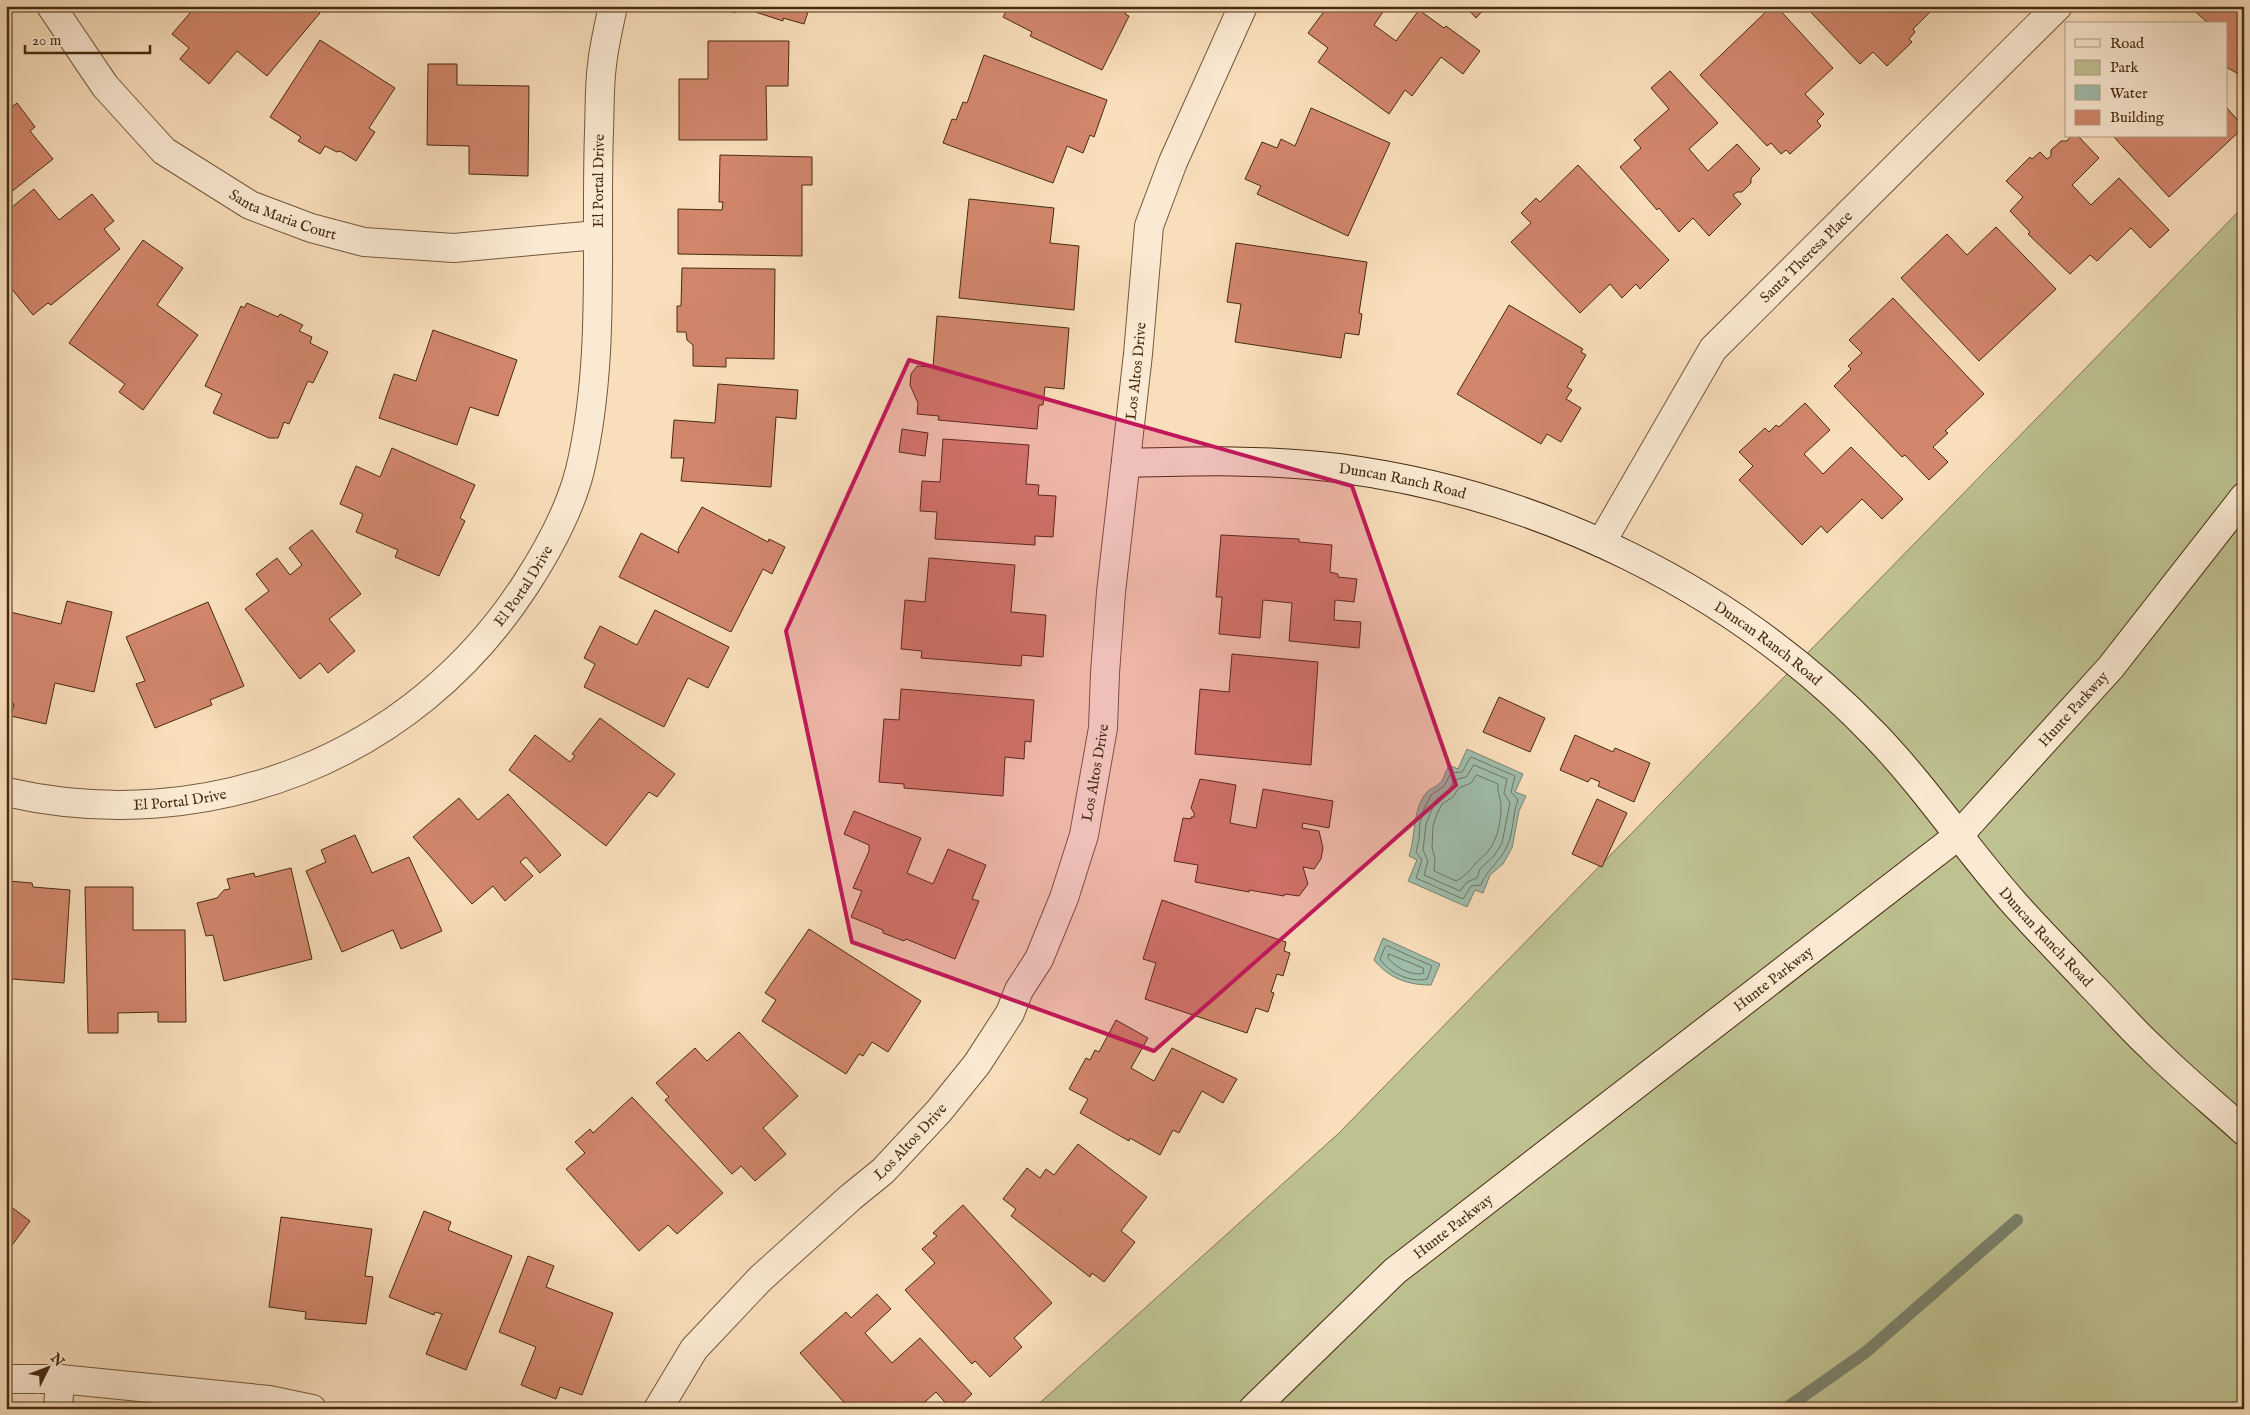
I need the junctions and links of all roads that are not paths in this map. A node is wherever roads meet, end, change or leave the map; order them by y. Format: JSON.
{"nodes":[{"id":1,"x":51,"y":6,"type":"edge"},
{"id":2,"x":612,"y":6,"type":"edge"},
{"id":3,"x":1243,"y":6,"type":"edge"},
{"id":4,"x":2058,"y":6,"type":"edge"},
{"id":5,"x":597,"y":235,"type":"junction"},
{"id":6,"x":1126,"y":463,"type":"junction"},
{"id":7,"x":2244,"y":496,"type":"edge"},
{"id":8,"x":1601,"y":543,"type":"junction"},
{"id":9,"x":6,"y":792,"type":"edge"},
{"id":10,"x":1960,"y":835,"type":"junction"},
{"id":11,"x":2244,"y":1131,"type":"edge"},
{"id":12,"x":6,"y":1379,"type":"edge"},
{"id":13,"x":60,"y":1379,"type":"junction"},
{"id":14,"x":58,"y":1409,"type":"edge"},
{"id":15,"x":312,"y":1409,"type":"edge"},
{"id":16,"x":658,"y":1409,"type":"edge"},
{"id":17,"x":1253,"y":1409,"type":"edge"}],
"edges":[{"from":1,"to":5,"type":"street","name":"Santa Maria Court"},
{"from":2,"to":5,"type":"street","name":"El Portal Drive"},
{"from":3,"to":6,"type":"street","name":"Los Altos Drive"},
{"from":4,"to":8,"type":"street","name":"Santa Theresa Place"},
{"from":5,"to":9,"type":"street","name":"El Portal Drive"},
{"from":6,"to":8,"type":"street","name":"Duncan Ranch Road"},
{"from":6,"to":16,"type":"street","name":"Los Altos Drive"},
{"from":7,"to":10,"type":"street","name":"Hunte Parkway"},
{"from":8,"to":10,"type":"street","name":"Duncan Ranch Road"},
{"from":10,"to":11,"type":"street","name":"Duncan Ranch Road"},
{"from":10,"to":17,"type":"street","name":"Hunte Parkway"},
{"from":12,"to":13,"type":"street"},
{"from":13,"to":14,"type":"street"},
{"from":13,"to":15,"type":"street"}]}
